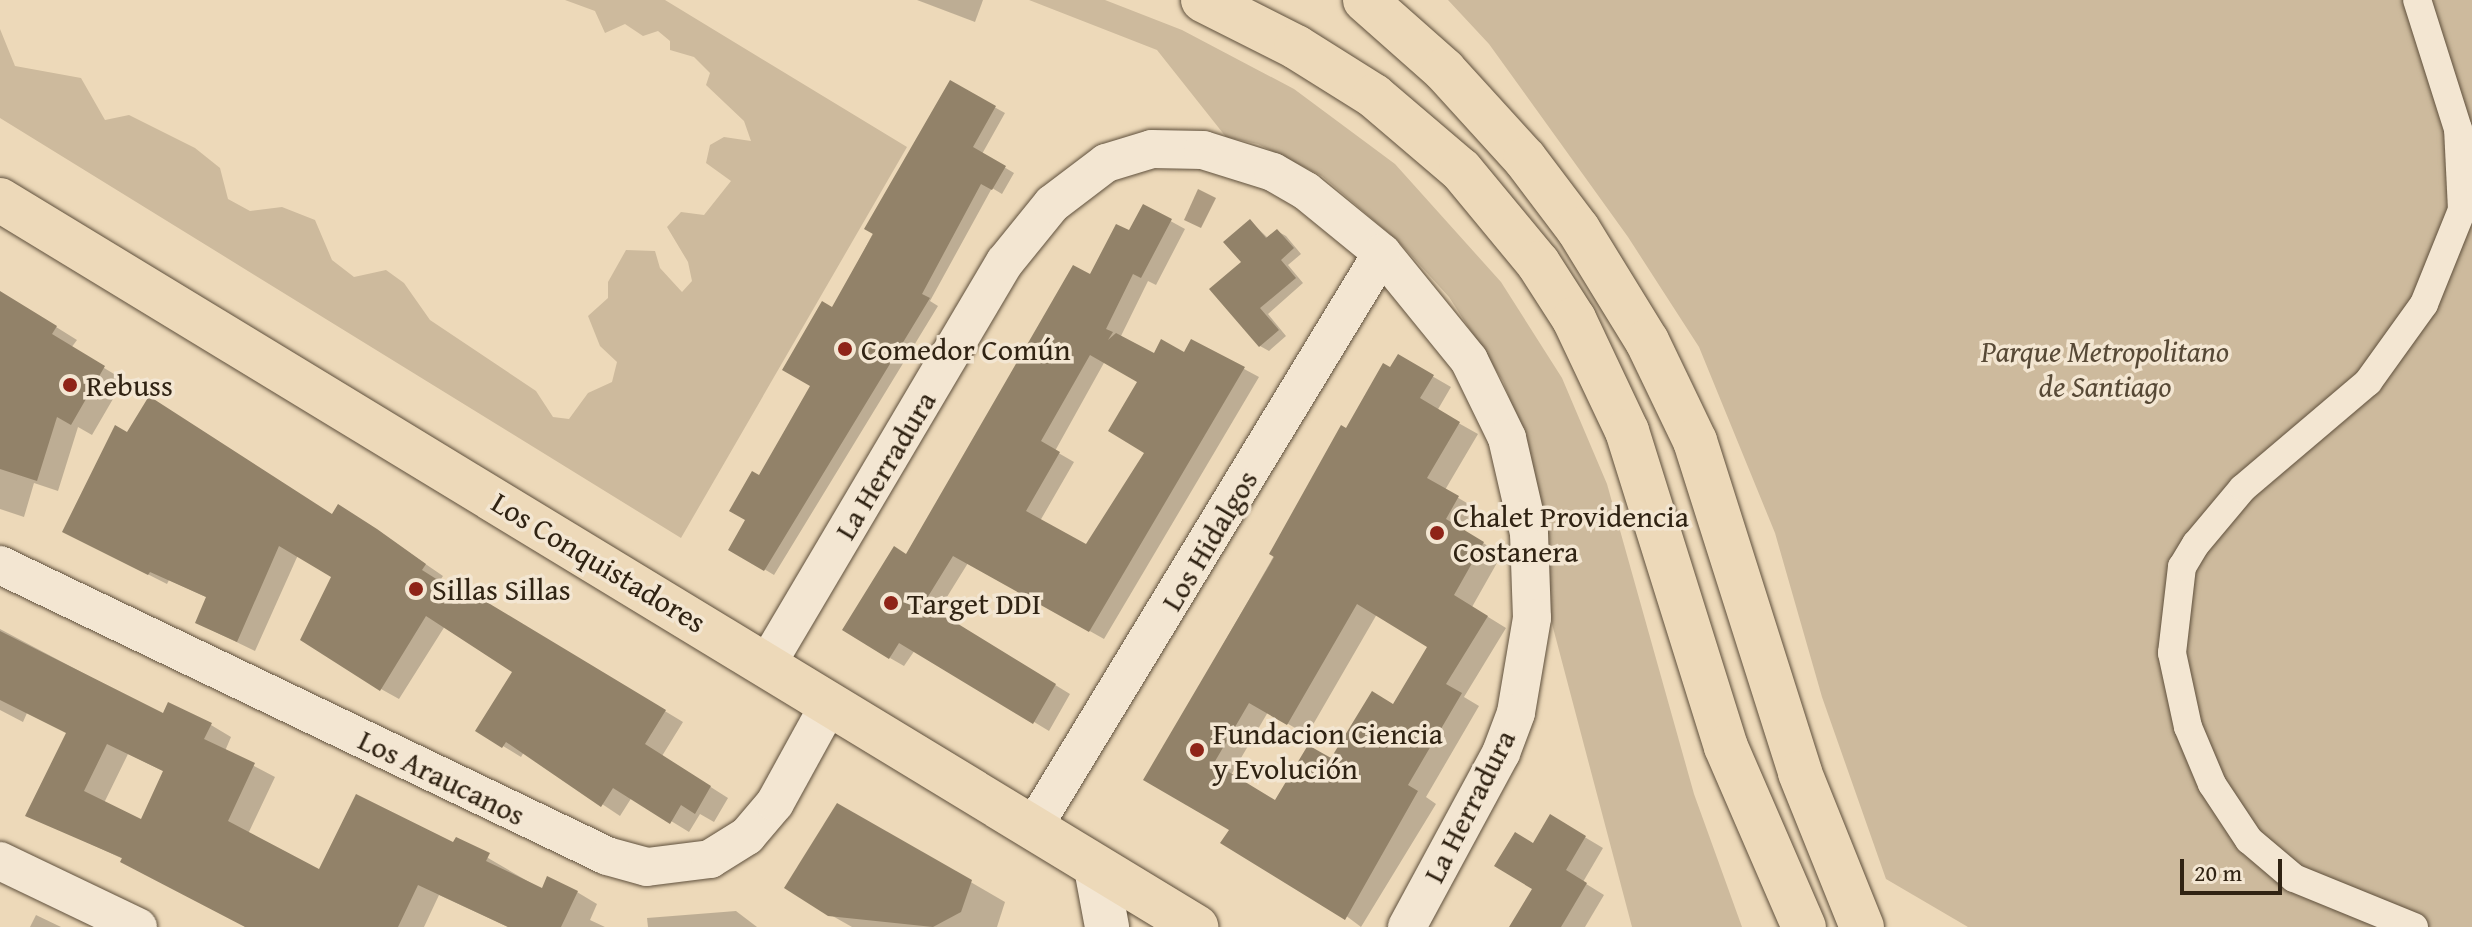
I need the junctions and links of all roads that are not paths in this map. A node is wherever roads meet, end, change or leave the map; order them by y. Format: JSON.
{"nodes":[{"id":1,"x":1203,"y":0,"type":"edge"},
{"id":2,"x":1365,"y":0,"type":"edge"},
{"id":3,"x":2417,"y":0,"type":"edge"},
{"id":4,"x":0,"y":200,"type":"edge"},
{"id":5,"x":1382,"y":253,"type":"junction"},
{"id":6,"x":0,"y":565,"type":"edge"},
{"id":7,"x":767,"y":664,"type":"junction"},
{"id":8,"x":830,"y":703,"type":"junction"},
{"id":9,"x":1034,"y":826,"type":"junction"},
{"id":10,"x":0,"y":861,"type":"edge"},
{"id":11,"x":1096,"y":868,"type":"junction"},
{"id":12,"x":138,"y":927,"type":"edge"},
{"id":13,"x":1107,"y":927,"type":"edge"},
{"id":14,"x":1196,"y":927,"type":"edge"},
{"id":15,"x":1407,"y":927,"type":"edge"},
{"id":16,"x":1804,"y":927,"type":"edge"},
{"id":17,"x":1862,"y":927,"type":"edge"},
{"id":18,"x":2414,"y":927,"type":"edge"}],
"edges":[{"from":1,"to":16,"type":"main road"},
{"from":2,"to":17,"type":"main road"},
{"from":3,"to":18,"type":"street"},
{"from":4,"to":7,"type":"main road","name":"Los Conquistadores"},
{"from":5,"to":7,"type":"street","name":"La Herradura"},
{"from":5,"to":9,"type":"street","name":"Los Hidalgos"},
{"from":5,"to":15,"type":"street","name":"La Herradura"},
{"from":6,"to":8,"type":"street","name":"Los Araucanos"},
{"from":7,"to":8,"type":"main road","name":"Los Conquistadores"},
{"from":8,"to":9,"type":"main road","name":"Los Conquistadores"},
{"from":9,"to":11,"type":"main road","name":"Los Conquistadores"},
{"from":10,"to":12,"type":"street"},
{"from":11,"to":13,"type":"street"},
{"from":11,"to":14,"type":"main road","name":"Los Conquistadores"}]}
